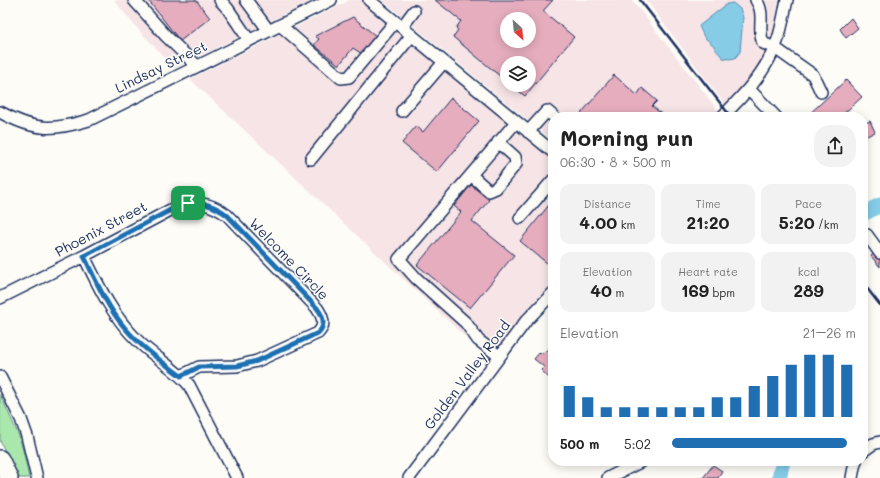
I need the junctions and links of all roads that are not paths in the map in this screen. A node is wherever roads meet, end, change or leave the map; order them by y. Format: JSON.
{"nodes":[{"id":1,"x":134,"y":0,"type":"edge"},
{"id":2,"x":220,"y":0,"type":"edge"},
{"id":3,"x":246,"y":0,"type":"edge"},
{"id":4,"x":331,"y":0,"type":"edge"},
{"id":5,"x":369,"y":0,"type":"edge"},
{"id":6,"x":756,"y":0,"type":"edge"},
{"id":7,"x":787,"y":0,"type":"edge"},
{"id":8,"x":414,"y":11,"type":"dead end"},
{"id":9,"x":280,"y":25,"type":"junction"},
{"id":10,"x":399,"y":25,"type":"junction"},
{"id":11,"x":269,"y":31,"type":"junction"},
{"id":12,"x":412,"y":35,"type":"junction"},
{"id":13,"x":249,"y":40,"type":"junction"},
{"id":14,"x":774,"y":48,"type":"junction"},
{"id":15,"x":444,"y":62,"type":"junction"},
{"id":16,"x":197,"y":66,"type":"junction"},
{"id":17,"x":749,"y":89,"type":"junction"},
{"id":18,"x":821,"y":92,"type":"dead end"},
{"id":19,"x":402,"y":111,"type":"dead end"},
{"id":20,"x":0,"y":112,"type":"edge"},
{"id":21,"x":548,"y":112,"type":"edge"},
{"id":22,"x":727,"y":112,"type":"edge"},
{"id":23,"x":771,"y":112,"type":"edge"},
{"id":24,"x":516,"y":122,"type":"junction"},
{"id":25,"x":528,"y":132,"type":"junction"},
{"id":26,"x":498,"y":142,"type":"junction"},
{"id":27,"x":548,"y":148,"type":"edge"},
{"id":28,"x":311,"y":159,"type":"dead end"},
{"id":29,"x":471,"y":175,"type":"junction"},
{"id":30,"x":548,"y":186,"type":"edge"},
{"id":31,"x":219,"y":209,"type":"joint"},
{"id":32,"x":520,"y":218,"type":"dead end"},
{"id":33,"x":868,"y":236,"type":"edge"},
{"id":34,"x":880,"y":252,"type":"edge"},
{"id":35,"x":84,"y":256,"type":"junction"},
{"id":36,"x":0,"y":298,"type":"edge"},
{"id":37,"x":548,"y":298,"type":"edge"},
{"id":38,"x":499,"y":356,"type":"junction"},
{"id":39,"x":181,"y":376,"type":"junction"},
{"id":40,"x":0,"y":377,"type":"edge"},
{"id":41,"x":880,"y":442,"type":"edge"},
{"id":42,"x":868,"y":448,"type":"edge"},
{"id":43,"x":0,"y":459,"type":"edge"},
{"id":44,"x":632,"y":466,"type":"edge"},
{"id":45,"x":854,"y":466,"type":"edge"},
{"id":46,"x":9,"y":478,"type":"edge"},
{"id":47,"x":37,"y":478,"type":"edge"},
{"id":48,"x":236,"y":478,"type":"edge"},
{"id":49,"x":409,"y":478,"type":"edge"},
{"id":50,"x":608,"y":478,"type":"edge"},
{"id":51,"x":852,"y":478,"type":"edge"}],
"edges":[{"from":1,"to":16,"type":"street"},
{"from":2,"to":13,"type":"street"},
{"from":3,"to":11,"type":"street"},
{"from":4,"to":9,"type":"street","name":"Lindsay Street"},
{"from":5,"to":10,"type":"street"},
{"from":6,"to":14,"type":"street"},
{"from":7,"to":14,"type":"street"},
{"from":8,"to":10,"type":"street"},
{"from":9,"to":10,"type":"street"},
{"from":9,"to":11,"type":"street","name":"Lindsay Street"},
{"from":10,"to":12,"type":"street"},
{"from":11,"to":13,"type":"street","name":"Lindsay Street"},
{"from":12,"to":15,"type":"street"},
{"from":12,"to":28,"type":"street"},
{"from":13,"to":16,"type":"street","name":"Lindsay Street"},
{"from":14,"to":17,"type":"street"},
{"from":14,"to":18,"type":"street"},
{"from":15,"to":19,"type":"street"},
{"from":15,"to":24,"type":"street"},
{"from":16,"to":20,"type":"street","name":"Lindsay Street"},
{"from":17,"to":22,"type":"street"},
{"from":17,"to":23,"type":"street"},
{"from":21,"to":25,"type":"street"},
{"from":24,"to":25,"type":"street"},
{"from":24,"to":26,"type":"street"},
{"from":25,"to":27,"type":"street"},
{"from":26,"to":29,"type":"street"},
{"from":26,"to":29,"type":"street"},
{"from":29,"to":38,"type":"street"},
{"from":30,"to":32,"type":"street"},
{"from":31,"to":35,"type":"street","name":"Phoenix Street"},
{"from":31,"to":39,"type":"street","name":"Welcome Circle"},
{"from":33,"to":34,"type":"street"},
{"from":35,"to":36,"type":"street","name":"Phoenix Street"},
{"from":35,"to":39,"type":"street"},
{"from":37,"to":38,"type":"street","name":"Golden Valley Road"},
{"from":38,"to":49,"type":"street","name":"Golden Valley Road"},
{"from":39,"to":48,"type":"street"},
{"from":40,"to":47,"type":"street"},
{"from":41,"to":42,"type":"street"},
{"from":43,"to":46,"type":"highway"},
{"from":44,"to":50,"type":"street"},
{"from":45,"to":51,"type":"street"}]}
